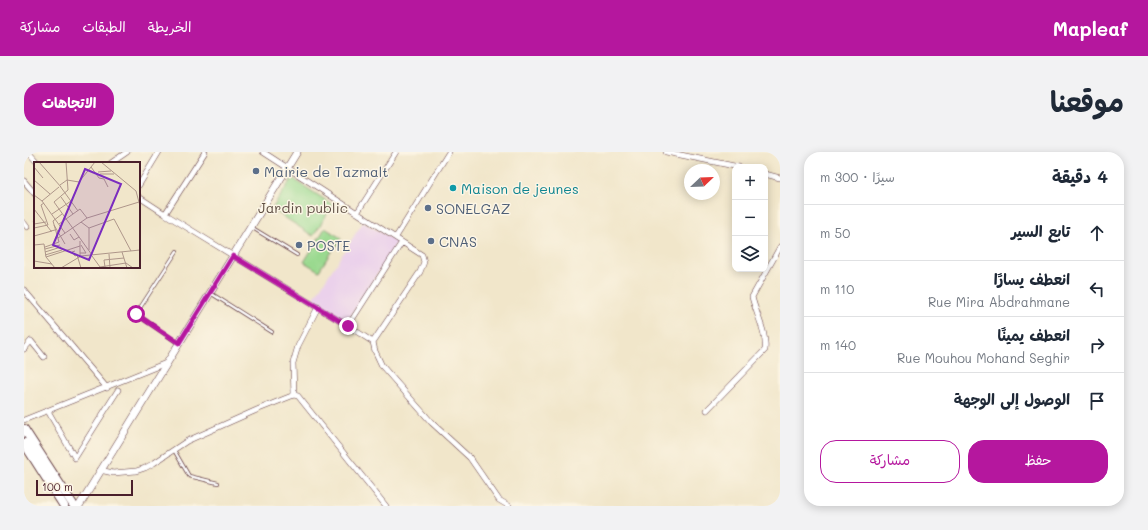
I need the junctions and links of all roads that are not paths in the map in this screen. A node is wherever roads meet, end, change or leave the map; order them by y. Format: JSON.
{"nodes":[{"id":1,"x":28,"y":152,"type":"edge"},
{"id":2,"x":127,"y":152,"type":"edge"},
{"id":3,"x":158,"y":152,"type":"edge"},
{"id":4,"x":205,"y":152,"type":"edge"},
{"id":5,"x":263,"y":152,"type":"edge"},
{"id":6,"x":297,"y":152,"type":"edge"},
{"id":7,"x":396,"y":152,"type":"edge"},
{"id":8,"x":449,"y":152,"type":"edge"},
{"id":9,"x":666,"y":152,"type":"edge"},
{"id":10,"x":37,"y":162,"type":"edge"},
{"id":11,"x":112,"y":162,"type":"edge"},
{"id":12,"x":732,"y":166,"type":"edge"},
{"id":13,"x":287,"y":167,"type":"junction"},
{"id":14,"x":768,"y":175,"type":"edge"},
{"id":15,"x":780,"y":178,"type":"edge"},
{"id":16,"x":24,"y":181,"type":"edge"},
{"id":17,"x":140,"y":182,"type":"edge"},
{"id":18,"x":34,"y":193,"type":"edge"},
{"id":19,"x":140,"y":198,"type":"edge"},
{"id":20,"x":357,"y":213,"type":"junction"},
{"id":21,"x":165,"y":214,"type":"junction"},
{"id":22,"x":251,"y":226,"type":"junction"},
{"id":23,"x":396,"y":237,"type":"junction"},
{"id":24,"x":402,"y":242,"type":"junction"},
{"id":25,"x":780,"y":247,"type":"edge"},
{"id":26,"x":177,"y":251,"type":"dead end"},
{"id":27,"x":297,"y":255,"type":"dead end"},
{"id":28,"x":233,"y":256,"type":"junction"},
{"id":29,"x":24,"y":290,"type":"edge"},
{"id":30,"x":210,"y":293,"type":"junction"},
{"id":31,"x":318,"y":308,"type":"junction"},
{"id":32,"x":348,"y":326,"type":"junction"},
{"id":33,"x":272,"y":332,"type":"dead end"},
{"id":34,"x":373,"y":342,"type":"junction"},
{"id":35,"x":179,"y":343,"type":"junction"},
{"id":36,"x":24,"y":349,"type":"edge"},
{"id":37,"x":44,"y":357,"type":"dead end"},
{"id":38,"x":166,"y":363,"type":"junction"},
{"id":39,"x":107,"y":388,"type":"junction"},
{"id":40,"x":118,"y":390,"type":"dead end"},
{"id":41,"x":294,"y":394,"type":"junction"},
{"id":42,"x":707,"y":410,"type":"dead end"},
{"id":43,"x":48,"y":412,"type":"junction"},
{"id":44,"x":24,"y":420,"type":"edge"},
{"id":45,"x":24,"y":429,"type":"edge"},
{"id":46,"x":24,"y":443,"type":"edge"},
{"id":47,"x":174,"y":450,"type":"junction"},
{"id":48,"x":100,"y":470,"type":"junction"},
{"id":49,"x":218,"y":483,"type":"dead end"},
{"id":50,"x":64,"y":506,"type":"edge"},
{"id":51,"x":74,"y":506,"type":"edge"},
{"id":52,"x":79,"y":506,"type":"edge"},
{"id":53,"x":386,"y":506,"type":"edge"},
{"id":54,"x":509,"y":506,"type":"edge"}],
"edges":[{"from":1,"to":10,"type":"street"},
{"from":2,"to":11,"type":"street"},
{"from":3,"to":17,"type":"street"},
{"from":4,"to":21,"type":"street"},
{"from":5,"to":13,"type":"street"},
{"from":6,"to":13,"type":"main road"},
{"from":7,"to":20,"type":"street"},
{"from":8,"to":23,"type":"street"},
{"from":9,"to":12,"type":"street"},
{"from":13,"to":20,"type":"street"},
{"from":13,"to":22,"type":"main road"},
{"from":14,"to":15,"type":"street"},
{"from":16,"to":18,"type":"street"},
{"from":19,"to":21,"type":"street"},
{"from":20,"to":23,"type":"street"},
{"from":21,"to":28,"type":"street"},
{"from":22,"to":27,"type":"lane"},
{"from":22,"to":28,"type":"main road"},
{"from":23,"to":24,"type":"street"},
{"from":24,"to":32,"type":"street"},
{"from":24,"to":34,"type":"street"},
{"from":25,"to":42,"type":"street"},
{"from":26,"to":35,"type":"lane"},
{"from":28,"to":30,"type":"main road"},
{"from":28,"to":31,"type":"street"},
{"from":29,"to":39,"type":"street"},
{"from":30,"to":33,"type":"lane"},
{"from":30,"to":35,"type":"main road"},
{"from":31,"to":32,"type":"street"},
{"from":31,"to":41,"type":"street"},
{"from":32,"to":34,"type":"street"},
{"from":34,"to":54,"type":"street"},
{"from":35,"to":38,"type":"main road"},
{"from":36,"to":37,"type":"street"},
{"from":38,"to":39,"type":"street"},
{"from":38,"to":48,"type":"main road"},
{"from":39,"to":43,"type":"street"},
{"from":40,"to":43,"type":"street"},
{"from":41,"to":47,"type":"street"},
{"from":41,"to":53,"type":"street"},
{"from":43,"to":44,"type":"street"},
{"from":45,"to":51,"type":"main road"},
{"from":46,"to":50,"type":"main road"},
{"from":47,"to":48,"type":"street"},
{"from":47,"to":49,"type":"lane"},
{"from":48,"to":52,"type":"main road"}]}
